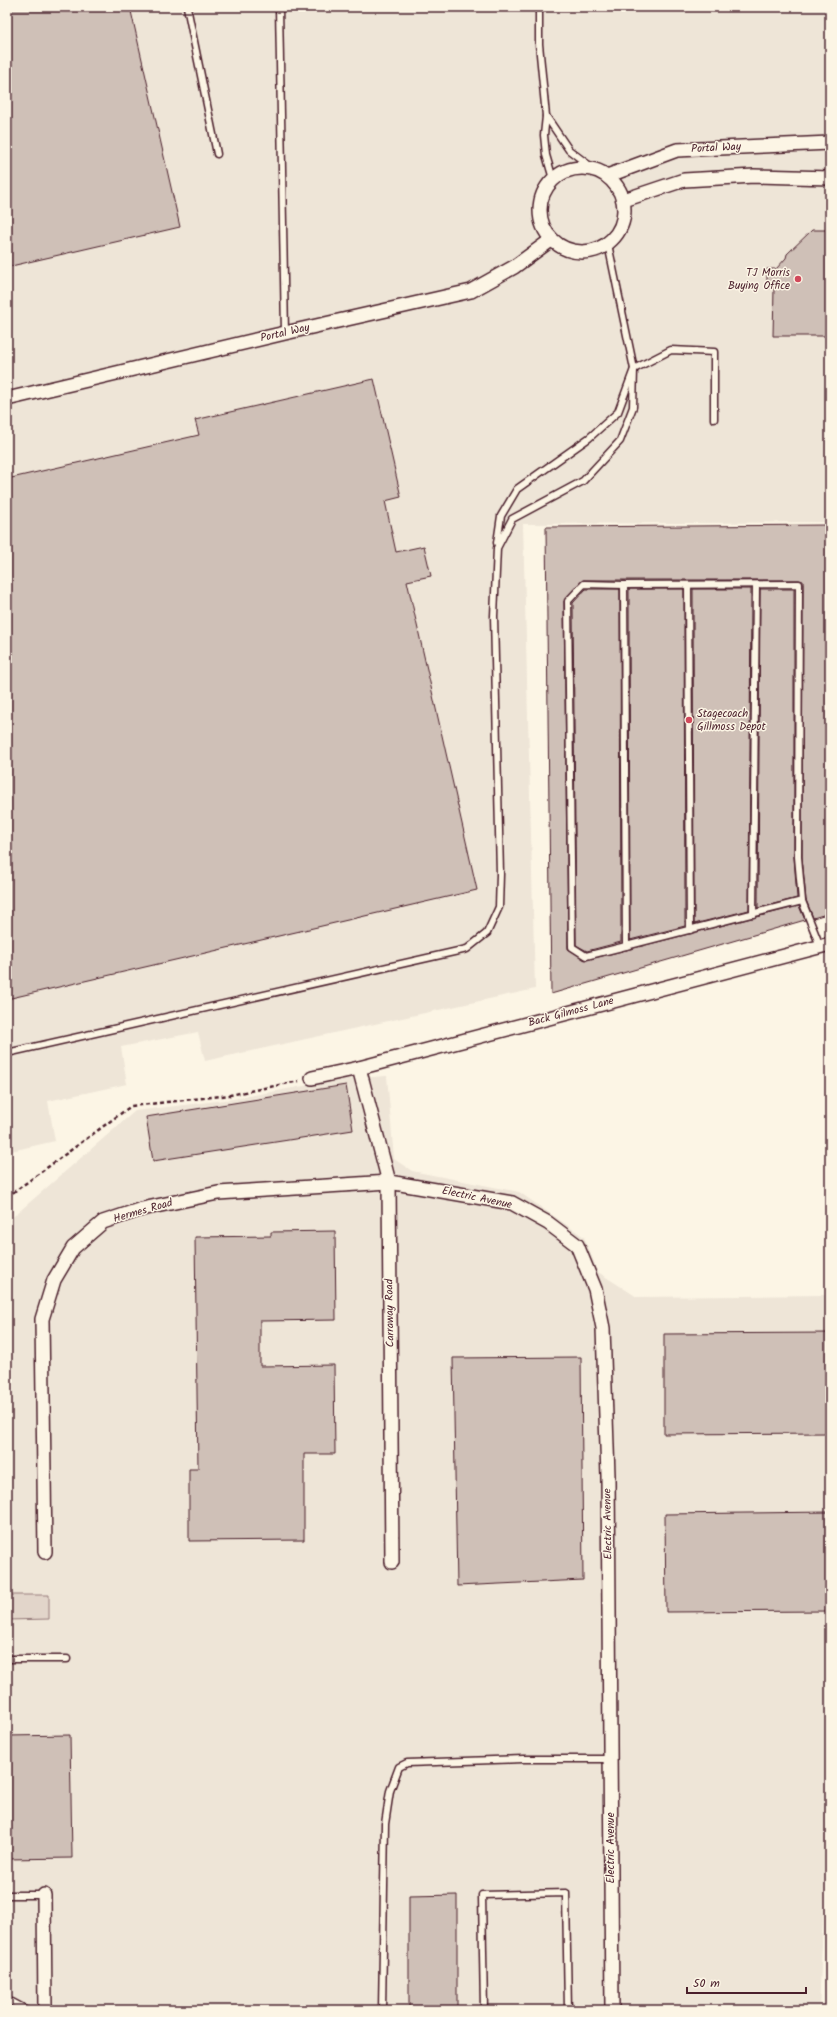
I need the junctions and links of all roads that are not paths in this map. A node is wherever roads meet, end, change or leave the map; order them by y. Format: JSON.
{"nodes":[{"id":1,"x":187,"y":7,"type":"edge"},
{"id":2,"x":279,"y":7,"type":"edge"},
{"id":3,"x":539,"y":7,"type":"edge"},
{"id":4,"x":546,"y":116,"type":"junction"},
{"id":5,"x":830,"y":143,"type":"edge"},
{"id":6,"x":217,"y":154,"type":"dead end"},
{"id":7,"x":594,"y":169,"type":"junction"},
{"id":8,"x":607,"y":176,"type":"junction"},
{"id":9,"x":830,"y":178,"type":"edge"},
{"id":10,"x":553,"y":179,"type":"junction"},
{"id":11,"x":624,"y":200,"type":"junction"},
{"id":12,"x":551,"y":240,"type":"junction"},
{"id":13,"x":608,"y":244,"type":"junction"},
{"id":14,"x":285,"y":333,"type":"junction"},
{"id":15,"x":634,"y":369,"type":"junction"},
{"id":16,"x":7,"y":399,"type":"edge"},
{"id":17,"x":714,"y":419,"type":"dead end"},
{"id":18,"x":497,"y":548,"type":"junction"},
{"id":19,"x":624,"y":585,"type":"junction"},
{"id":20,"x":688,"y":585,"type":"junction"},
{"id":21,"x":756,"y":585,"type":"junction"},
{"id":22,"x":802,"y":902,"type":"junction"},
{"id":23,"x":753,"y":914,"type":"junction"},
{"id":24,"x":690,"y":930,"type":"junction"},
{"id":25,"x":825,"y":945,"type":"edge"},
{"id":26,"x":626,"y":946,"type":"junction"},
{"id":27,"x":7,"y":1053,"type":"edge"},
{"id":28,"x":360,"y":1068,"type":"junction"},
{"id":29,"x":312,"y":1078,"type":"road end"},
{"id":30,"x":389,"y":1182,"type":"junction"},
{"id":31,"x":45,"y":1552,"type":"dead end"},
{"id":32,"x":392,"y":1562,"type":"dead end"},
{"id":33,"x":7,"y":1659,"type":"edge"},
{"id":34,"x":67,"y":1659,"type":"dead end"},
{"id":35,"x":610,"y":1759,"type":"junction"},
{"id":36,"x":7,"y":1895,"type":"edge"},
{"id":37,"x":44,"y":1895,"type":"joint"},
{"id":38,"x":7,"y":2002,"type":"edge"},
{"id":39,"x":28,"y":2010,"type":"edge"},
{"id":40,"x":45,"y":2010,"type":"edge"},
{"id":41,"x":382,"y":2010,"type":"edge"},
{"id":42,"x":484,"y":2010,"type":"edge"},
{"id":43,"x":568,"y":2010,"type":"edge"},
{"id":44,"x":612,"y":2010,"type":"edge"}],
"edges":[{"from":1,"to":6,"type":"lane"},
{"from":2,"to":14,"type":"lane"},
{"from":3,"to":4,"type":"lane"},
{"from":4,"to":7,"type":"lane"},
{"from":4,"to":10,"type":"lane"},
{"from":5,"to":8,"type":"street","name":"Portal Way"},
{"from":7,"to":8,"type":"street"},
{"from":7,"to":10,"type":"street"},
{"from":8,"to":11,"type":"street"},
{"from":9,"to":11,"type":"street"},
{"from":10,"to":12,"type":"street"},
{"from":11,"to":13,"type":"street"},
{"from":12,"to":13,"type":"street"},
{"from":12,"to":14,"type":"street","name":"Portal Way"},
{"from":13,"to":15,"type":"lane"},
{"from":14,"to":16,"type":"street","name":"Portal Way"},
{"from":15,"to":17,"type":"lane"},
{"from":15,"to":18,"type":"lane"},
{"from":15,"to":18,"type":"lane"},
{"from":18,"to":27,"type":"lane"},
{"from":19,"to":20,"type":"lane"},
{"from":19,"to":26,"type":"lane"},
{"from":19,"to":26,"type":"lane"},
{"from":20,"to":21,"type":"lane"},
{"from":20,"to":24,"type":"lane"},
{"from":21,"to":22,"type":"lane"},
{"from":21,"to":23,"type":"lane"},
{"from":22,"to":23,"type":"lane"},
{"from":22,"to":25,"type":"lane"},
{"from":23,"to":24,"type":"lane"},
{"from":24,"to":26,"type":"lane"},
{"from":25,"to":28,"type":"street","name":"Back Gilmoss Lane"},
{"from":28,"to":29,"type":"street","name":"Back Gilmoss Lane"},
{"from":28,"to":30,"type":"street","name":"Carraway Road"},
{"from":30,"to":31,"type":"street","name":"Hermes Road"},
{"from":30,"to":32,"type":"street","name":"Carraway Road"},
{"from":30,"to":35,"type":"street","name":"Electric Avenue"},
{"from":33,"to":34,"type":"lane"},
{"from":35,"to":41,"type":"lane"},
{"from":35,"to":44,"type":"street","name":"Electric Avenue"},
{"from":36,"to":37,"type":"lane"},
{"from":37,"to":40,"type":"street"},
{"from":38,"to":39,"type":"lane"},
{"from":42,"to":43,"type":"lane"}]}
